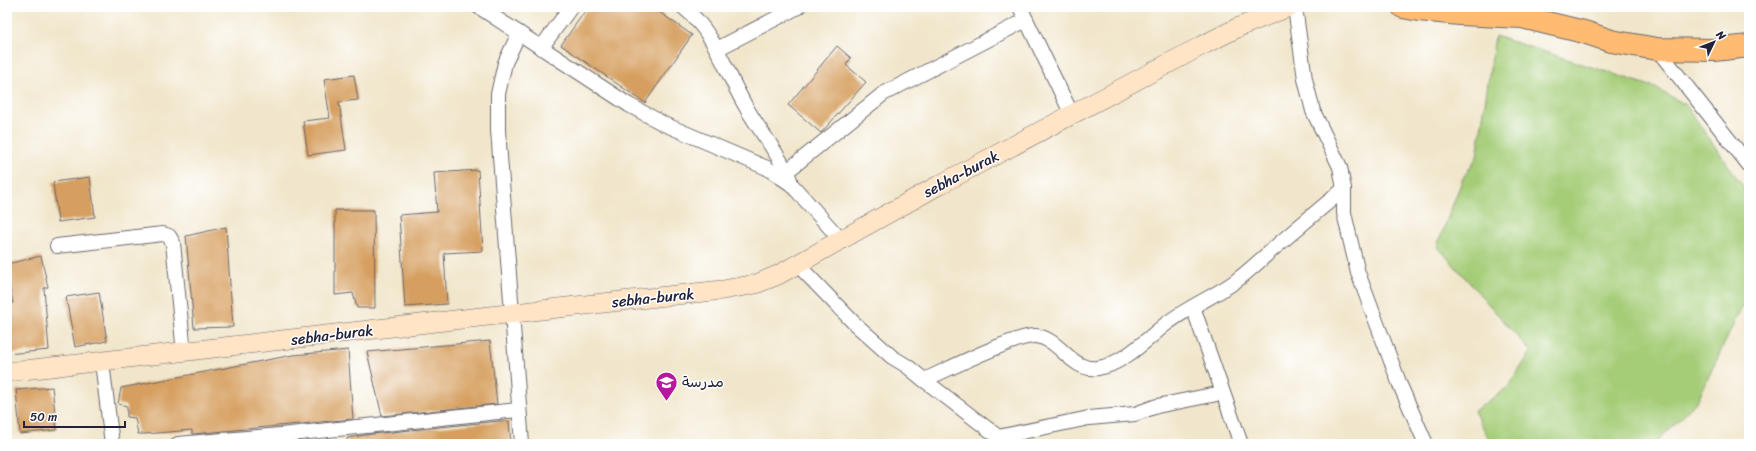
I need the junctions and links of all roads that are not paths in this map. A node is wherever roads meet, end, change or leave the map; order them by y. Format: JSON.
{"nodes":[{"id":1,"x":479,"y":7,"type":"edge"},
{"id":2,"x":571,"y":7,"type":"edge"},
{"id":3,"x":683,"y":7,"type":"edge"},
{"id":4,"x":798,"y":7,"type":"edge"},
{"id":5,"x":1020,"y":7,"type":"edge"},
{"id":6,"x":1257,"y":7,"type":"edge"},
{"id":7,"x":1289,"y":7,"type":"edge"},
{"id":8,"x":1295,"y":7,"type":"edge"},
{"id":9,"x":1403,"y":7,"type":"edge"},
{"id":10,"x":1543,"y":7,"type":"edge"},
{"id":11,"x":1465,"y":11,"type":"edge"},
{"id":12,"x":1026,"y":20,"type":"junction"},
{"id":13,"x":1239,"y":27,"type":"junction"},
{"id":14,"x":1584,"y":32,"type":"junction"},
{"id":15,"x":520,"y":34,"type":"junction"},
{"id":16,"x":1749,"y":46,"type":"edge"},
{"id":17,"x":541,"y":48,"type":"junction"},
{"id":18,"x":1656,"y":48,"type":"junction"},
{"id":19,"x":717,"y":49,"type":"junction"},
{"id":20,"x":1072,"y":115,"type":"junction"},
{"id":21,"x":1749,"y":165,"type":"edge"},
{"id":22,"x":789,"y":178,"type":"junction"},
{"id":23,"x":1344,"y":189,"type":"junction"},
{"id":24,"x":840,"y":239,"type":"junction"},
{"id":25,"x":58,"y":246,"type":"dead end"},
{"id":26,"x":798,"y":265,"type":"junction"},
{"id":27,"x":1193,"y":307,"type":"junction"},
{"id":28,"x":511,"y":313,"type":"junction"},
{"id":29,"x":184,"y":353,"type":"junction"},
{"id":30,"x":102,"y":362,"type":"junction"},
{"id":31,"x":7,"y":372,"type":"edge"},
{"id":32,"x":924,"y":380,"type":"junction"},
{"id":33,"x":1222,"y":393,"type":"junction"},
{"id":34,"x":518,"y":410,"type":"junction"},
{"id":35,"x":280,"y":440,"type":"edge"},
{"id":36,"x":1003,"y":441,"type":"edge"},
{"id":37,"x":112,"y":444,"type":"edge"},
{"id":38,"x":178,"y":444,"type":"edge"},
{"id":39,"x":522,"y":444,"type":"edge"},
{"id":40,"x":1241,"y":444,"type":"edge"},
{"id":41,"x":1426,"y":444,"type":"edge"}],
"edges":[{"from":1,"to":15,"type":"street"},
{"from":2,"to":17,"type":"street"},
{"from":3,"to":19,"type":"street"},
{"from":4,"to":19,"type":"street"},
{"from":5,"to":12,"type":"street"},
{"from":6,"to":13,"type":"main road","name":"sebha-burak"},
{"from":7,"to":13,"type":"main road","name":"sebha-burak"},
{"from":8,"to":23,"type":"street"},
{"from":9,"to":11,"type":"highway"},
{"from":10,"to":14,"type":"highway"},
{"from":11,"to":14,"type":"highway"},
{"from":12,"to":20,"type":"street"},
{"from":12,"to":22,"type":"street"},
{"from":13,"to":20,"type":"main road","name":"sebha-burak"},
{"from":14,"to":18,"type":"highway"},
{"from":15,"to":17,"type":"street"},
{"from":15,"to":28,"type":"street"},
{"from":16,"to":18,"type":"highway"},
{"from":17,"to":22,"type":"street"},
{"from":18,"to":21,"type":"street"},
{"from":19,"to":22,"type":"street"},
{"from":20,"to":24,"type":"main road","name":"sebha-burak"},
{"from":22,"to":24,"type":"street"},
{"from":23,"to":27,"type":"street"},
{"from":23,"to":41,"type":"street"},
{"from":24,"to":26,"type":"main road","name":"sebha-burak"},
{"from":25,"to":29,"type":"street"},
{"from":26,"to":28,"type":"main road","name":"sebha-burak"},
{"from":26,"to":32,"type":"street"},
{"from":27,"to":32,"type":"street"},
{"from":27,"to":33,"type":"street"},
{"from":28,"to":29,"type":"main road","name":"sebha-burak"},
{"from":28,"to":34,"type":"street"},
{"from":29,"to":30,"type":"main road","name":"sebha-burak"},
{"from":30,"to":31,"type":"main road","name":"sebha-burak"},
{"from":30,"to":37,"type":"street"},
{"from":32,"to":36,"type":"street"},
{"from":33,"to":36,"type":"street"},
{"from":33,"to":40,"type":"street"},
{"from":34,"to":35,"type":"street"},
{"from":34,"to":39,"type":"street"},
{"from":35,"to":38,"type":"street"}]}
